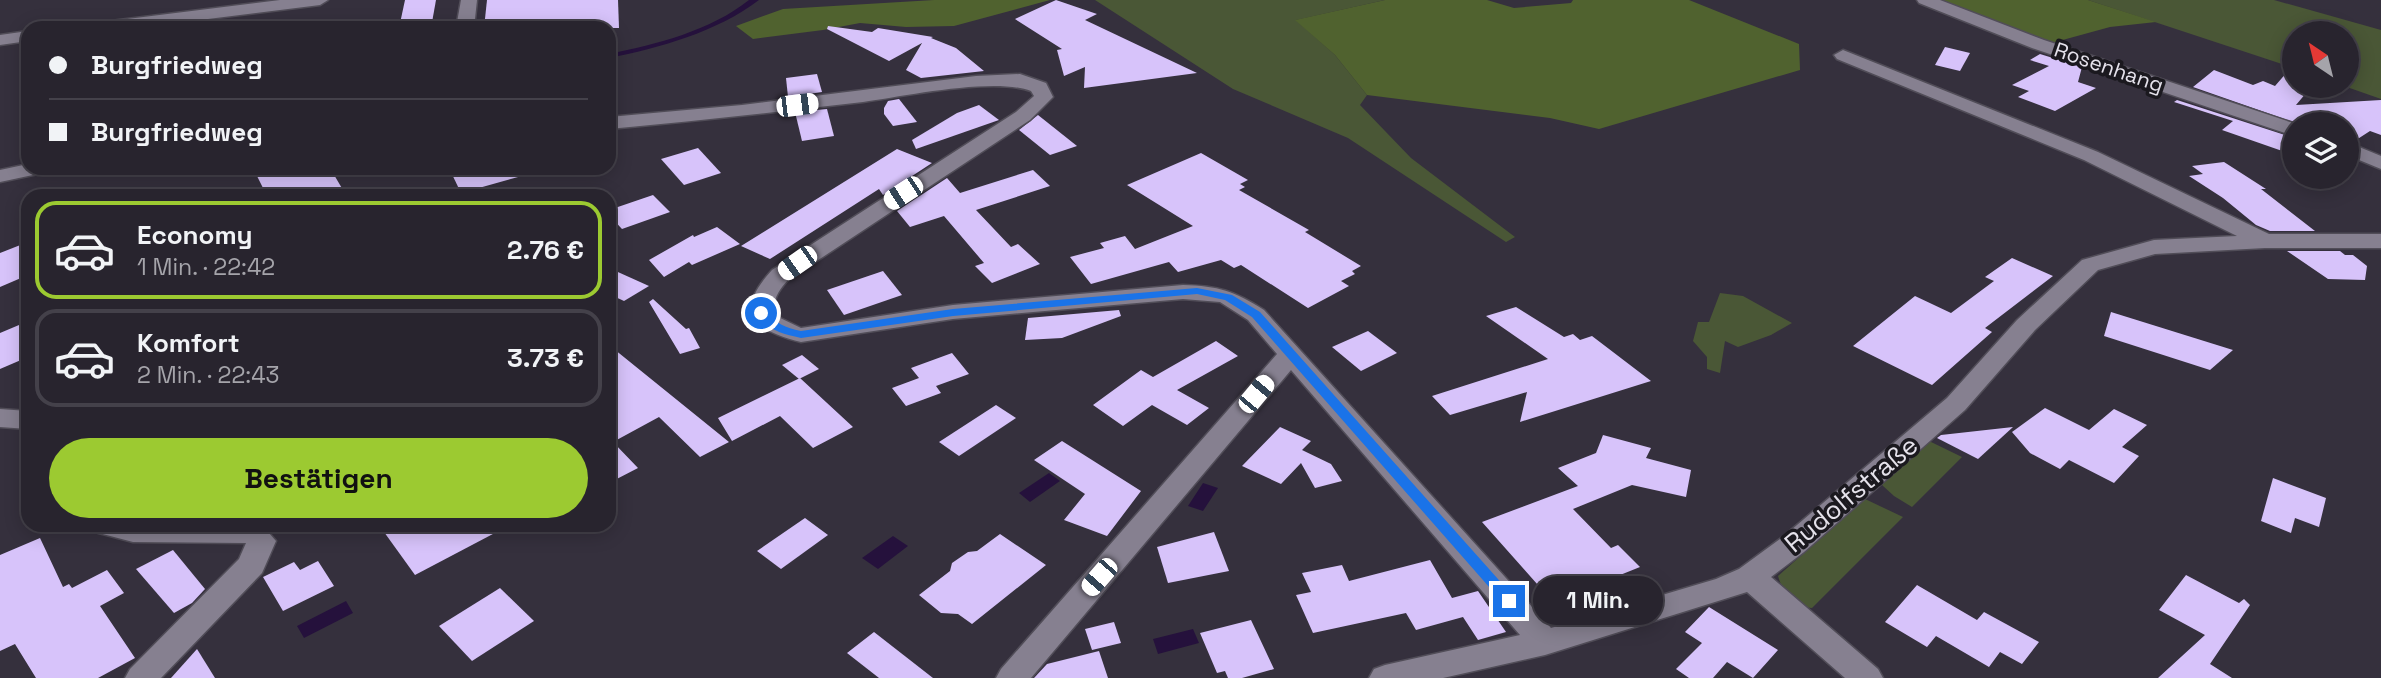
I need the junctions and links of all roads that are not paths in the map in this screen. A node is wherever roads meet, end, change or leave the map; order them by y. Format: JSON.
{"nodes":[{"id":1,"x":320,"y":0,"type":"edge"},
{"id":2,"x":468,"y":0,"type":"edge"},
{"id":3,"x":1924,"y":0,"type":"edge"},
{"id":4,"x":151,"y":21,"type":"edge"},
{"id":5,"x":466,"y":21,"type":"edge"},
{"id":6,"x":21,"y":37,"type":"edge"},
{"id":7,"x":0,"y":40,"type":"edge"},
{"id":8,"x":1843,"y":55,"type":"dead end"},
{"id":9,"x":616,"y":122,"type":"edge"},
{"id":10,"x":2282,"y":126,"type":"edge"},
{"id":11,"x":2359,"y":153,"type":"edge"},
{"id":12,"x":2381,"y":163,"type":"edge"},
{"id":13,"x":21,"y":172,"type":"edge"},
{"id":14,"x":0,"y":176,"type":"edge"},
{"id":15,"x":2265,"y":241,"type":"junction"},
{"id":16,"x":2381,"y":241,"type":"edge"},
{"id":17,"x":1291,"y":354,"type":"junction"},
{"id":18,"x":0,"y":418,"type":"edge"},
{"id":19,"x":21,"y":420,"type":"edge"},
{"id":20,"x":250,"y":532,"type":"edge"},
{"id":21,"x":1750,"y":576,"type":"junction"},
{"id":22,"x":1545,"y":642,"type":"junction"},
{"id":23,"x":141,"y":678,"type":"edge"},
{"id":24,"x":1012,"y":678,"type":"edge"},
{"id":25,"x":1385,"y":678,"type":"edge"},
{"id":26,"x":1867,"y":678,"type":"edge"}],
"edges":[{"from":1,"to":4,"type":"street"},
{"from":2,"to":5,"type":"street"},
{"from":3,"to":10,"type":"street","name":"Rosenhang"},
{"from":6,"to":7,"type":"street"},
{"from":8,"to":15,"type":"street","name":"Rudolfstraße"},
{"from":9,"to":17,"type":"street"},
{"from":11,"to":12,"type":"street"},
{"from":13,"to":14,"type":"street"},
{"from":15,"to":16,"type":"street","name":"Rudolfstraße"},
{"from":15,"to":21,"type":"street","name":"Rudolfstraße"},
{"from":17,"to":22,"type":"street"},
{"from":17,"to":24,"type":"street"},
{"from":18,"to":19,"type":"street"},
{"from":20,"to":23,"type":"street"},
{"from":21,"to":22,"type":"street","name":"Rudolfstraße"},
{"from":21,"to":26,"type":"street"},
{"from":22,"to":25,"type":"street","name":"Rudolfstraße"}]}
